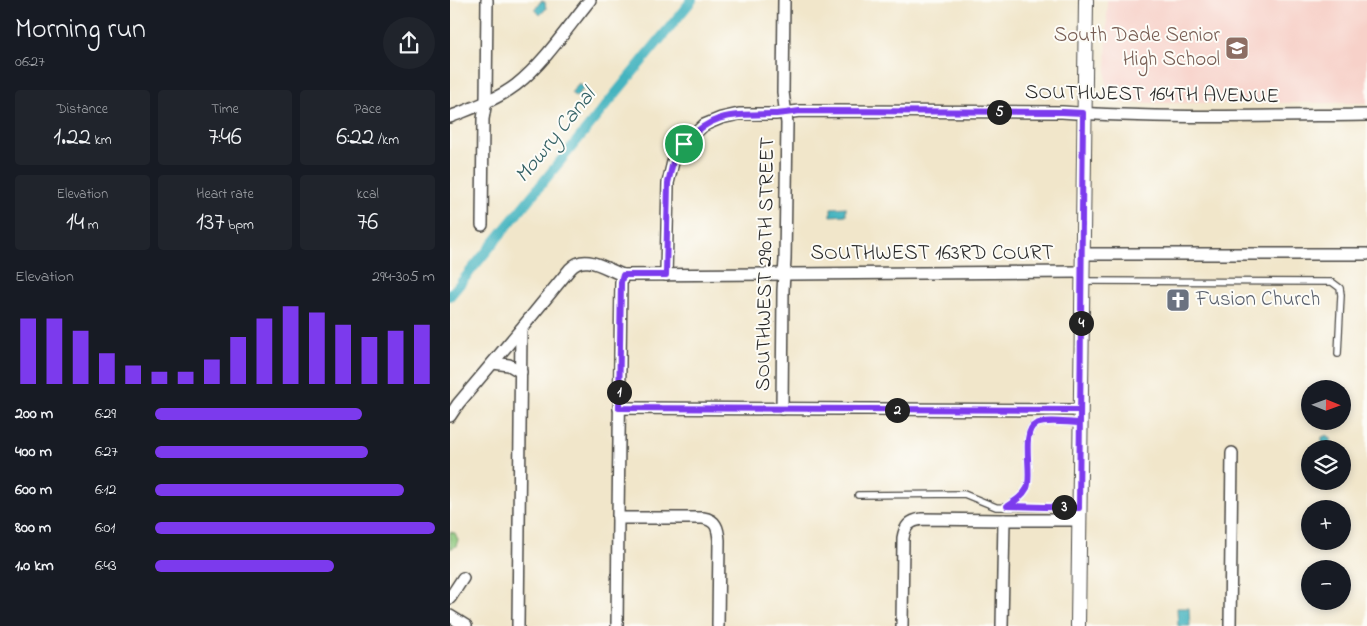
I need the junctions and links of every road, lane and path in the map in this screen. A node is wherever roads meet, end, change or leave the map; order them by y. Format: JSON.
{"nodes":[{"id":1,"x":487,"y":0,"type":"edge"},
{"id":2,"x":590,"y":0,"type":"edge"},
{"id":3,"x":784,"y":0,"type":"edge"},
{"id":4,"x":1086,"y":0,"type":"edge"},
{"id":5,"x":486,"y":101,"type":"junction"},
{"id":6,"x":786,"y":112,"type":"junction"},
{"id":7,"x":1083,"y":113,"type":"junction"},
{"id":8,"x":1367,"y":115,"type":"edge"},
{"id":9,"x":450,"y":117,"type":"edge"},
{"id":10,"x":482,"y":225,"type":"dead end"},
{"id":11,"x":1081,"y":254,"type":"junction"},
{"id":12,"x":1367,"y":254,"type":"edge"},
{"id":13,"x":784,"y":274,"type":"junction"},
{"id":14,"x":623,"y":275,"type":"junction"},
{"id":15,"x":666,"y":275,"type":"junction"},
{"id":16,"x":1081,"y":277,"type":"junction"},
{"id":17,"x":521,"y":329,"type":"junction"},
{"id":18,"x":1338,"y":354,"type":"dead end"},
{"id":19,"x":493,"y":363,"type":"junction"},
{"id":20,"x":521,"y":372,"type":"junction"},
{"id":21,"x":619,"y":408,"type":"junction"},
{"id":22,"x":782,"y":410,"type":"junction"},
{"id":23,"x":450,"y":416,"type":"edge"},
{"id":24,"x":1080,"y":417,"type":"junction"},
{"id":25,"x":1232,"y":453,"type":"dead end"},
{"id":26,"x":858,"y":495,"type":"dead end"},
{"id":27,"x":1007,"y":506,"type":"junction"},
{"id":28,"x":1079,"y":514,"type":"junction"},
{"id":29,"x":618,"y":518,"type":"junction"},
{"id":30,"x":1004,"y":520,"type":"junction"},
{"id":31,"x":463,"y":578,"type":"dead end"},
{"id":32,"x":450,"y":598,"type":"edge"},
{"id":33,"x":450,"y":616,"type":"edge"},
{"id":34,"x":466,"y":626,"type":"edge"},
{"id":35,"x":518,"y":626,"type":"edge"},
{"id":36,"x":617,"y":626,"type":"edge"},
{"id":37,"x":718,"y":626,"type":"edge"},
{"id":38,"x":902,"y":626,"type":"edge"},
{"id":39,"x":1002,"y":626,"type":"edge"},
{"id":40,"x":1078,"y":626,"type":"edge"},
{"id":41,"x":1230,"y":626,"type":"edge"}],
"edges":[{"from":1,"to":5,"type":"street"},
{"from":2,"to":5,"type":"street"},
{"from":3,"to":6,"type":"street","name":"SOUTHWEST 290TH STREET"},
{"from":4,"to":7,"type":"street"},
{"from":5,"to":9,"type":"street"},
{"from":5,"to":10,"type":"street"},
{"from":6,"to":7,"type":"street","name":"SOUTHWEST 164TH AVENUE"},
{"from":6,"to":13,"type":"street","name":"SOUTHWEST 290TH STREET"},
{"from":6,"to":15,"type":"street","name":"SOUTHWEST 164TH AVENUE"},
{"from":7,"to":8,"type":"street","name":"SOUTHWEST 164TH AVENUE"},
{"from":7,"to":11,"type":"street"},
{"from":11,"to":12,"type":"street","name":"SOUTHWEST 163RD COURT"},
{"from":11,"to":16,"type":"street"},
{"from":13,"to":15,"type":"street","name":"SOUTHWEST 163RD COURT"},
{"from":13,"to":16,"type":"street","name":"SOUTHWEST 163RD COURT"},
{"from":13,"to":22,"type":"street","name":"SOUTHWEST 290TH STREET"},
{"from":14,"to":15,"type":"street","name":"SOUTHWEST 163RD COURT"},
{"from":14,"to":17,"type":"street"},
{"from":14,"to":21,"type":"street"},
{"from":16,"to":18,"type":"lane"},
{"from":16,"to":24,"type":"street"},
{"from":17,"to":19,"type":"street"},
{"from":17,"to":20,"type":"street"},
{"from":19,"to":20,"type":"street"},
{"from":19,"to":23,"type":"street"},
{"from":20,"to":35,"type":"street"},
{"from":21,"to":22,"type":"street"},
{"from":21,"to":29,"type":"street"},
{"from":22,"to":24,"type":"street"},
{"from":24,"to":27,"type":"lane"},
{"from":24,"to":28,"type":"street"},
{"from":25,"to":41,"type":"street"},
{"from":26,"to":27,"type":"lane"},
{"from":27,"to":28,"type":"lane"},
{"from":28,"to":30,"type":"street"},
{"from":28,"to":40,"type":"street"},
{"from":29,"to":36,"type":"street"},
{"from":29,"to":37,"type":"street"},
{"from":30,"to":38,"type":"street"},
{"from":30,"to":39,"type":"street"},
{"from":31,"to":32,"type":"street"},
{"from":33,"to":34,"type":"street"}]}
